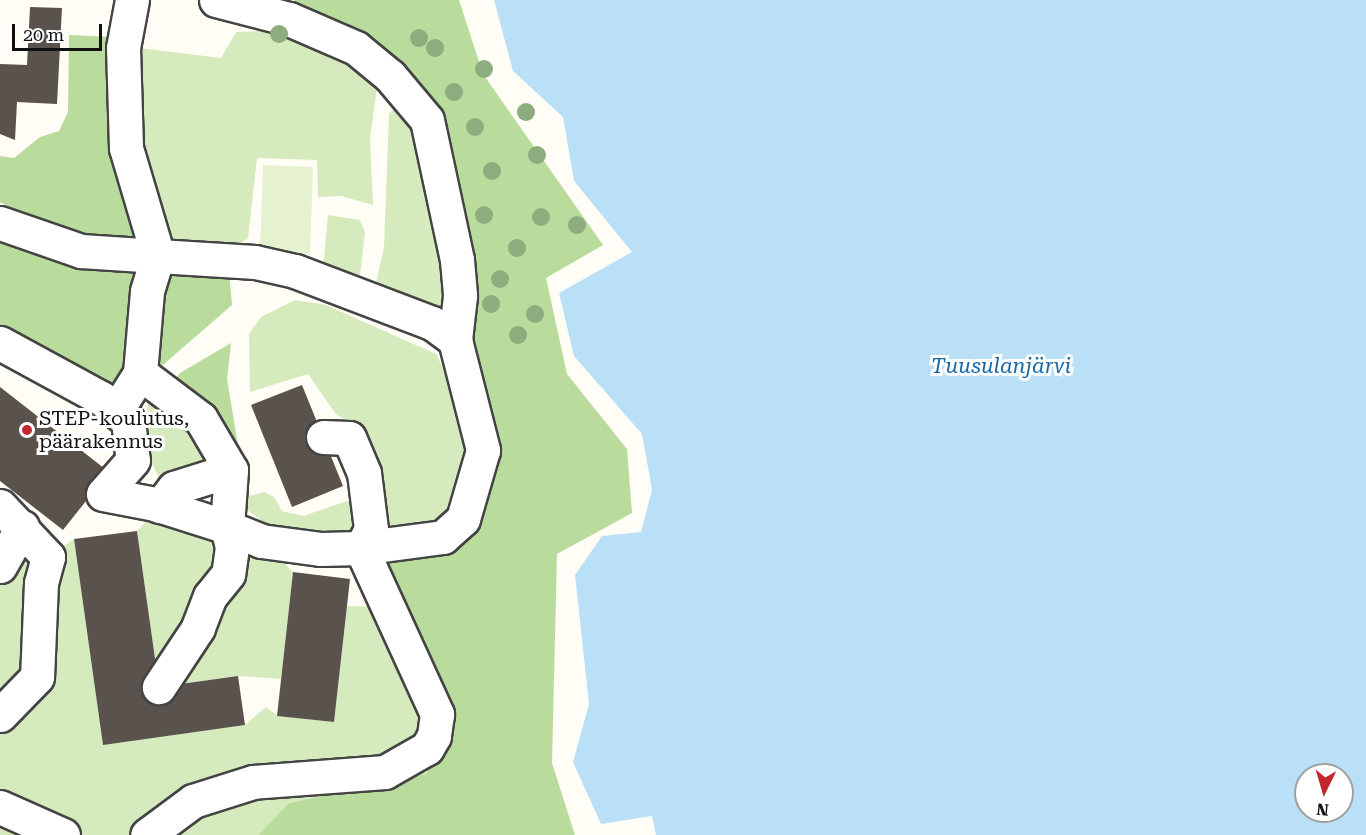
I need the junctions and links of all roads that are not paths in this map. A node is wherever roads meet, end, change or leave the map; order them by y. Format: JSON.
{"nodes":[{"id":1,"x":132,"y":0,"type":"edge"},
{"id":2,"x":216,"y":0,"type":"edge"},
{"id":3,"x":0,"y":223,"type":"edge"},
{"id":4,"x":158,"y":256,"type":"junction"},
{"id":5,"x":455,"y":340,"type":"junction"},
{"id":6,"x":0,"y":343,"type":"edge"},
{"id":7,"x":140,"y":373,"type":"junction"},
{"id":8,"x":116,"y":411,"type":"junction"},
{"id":9,"x":323,"y":436,"type":"dead end"},
{"id":10,"x":231,"y":470,"type":"junction"},
{"id":11,"x":160,"y":506,"type":"junction"},
{"id":12,"x":11,"y":516,"type":"edge"},
{"id":13,"x":227,"y":528,"type":"junction"},
{"id":14,"x":361,"y":548,"type":"junction"},
{"id":15,"x":0,"y":566,"type":"edge"},
{"id":16,"x":159,"y":687,"type":"dead end"},
{"id":17,"x":0,"y":715,"type":"edge"},
{"id":18,"x":0,"y":807,"type":"edge"},
{"id":19,"x":63,"y":835,"type":"edge"},
{"id":20,"x":147,"y":835,"type":"edge"}],
"edges":[{"from":1,"to":4,"type":"lane"},
{"from":2,"to":5,"type":"lane"},
{"from":3,"to":4,"type":"lane"},
{"from":4,"to":5,"type":"lane"},
{"from":4,"to":7,"type":"lane"},
{"from":5,"to":14,"type":"lane"},
{"from":6,"to":8,"type":"lane"},
{"from":7,"to":8,"type":"lane"},
{"from":7,"to":10,"type":"lane"},
{"from":8,"to":11,"type":"lane"},
{"from":9,"to":14,"type":"lane"},
{"from":10,"to":11,"type":"lane"},
{"from":10,"to":13,"type":"lane"},
{"from":11,"to":13,"type":"lane"},
{"from":12,"to":15,"type":"lane"},
{"from":12,"to":17,"type":"lane"},
{"from":13,"to":14,"type":"lane"},
{"from":13,"to":16,"type":"lane"},
{"from":14,"to":20,"type":"lane"},
{"from":18,"to":19,"type":"lane"}]}
